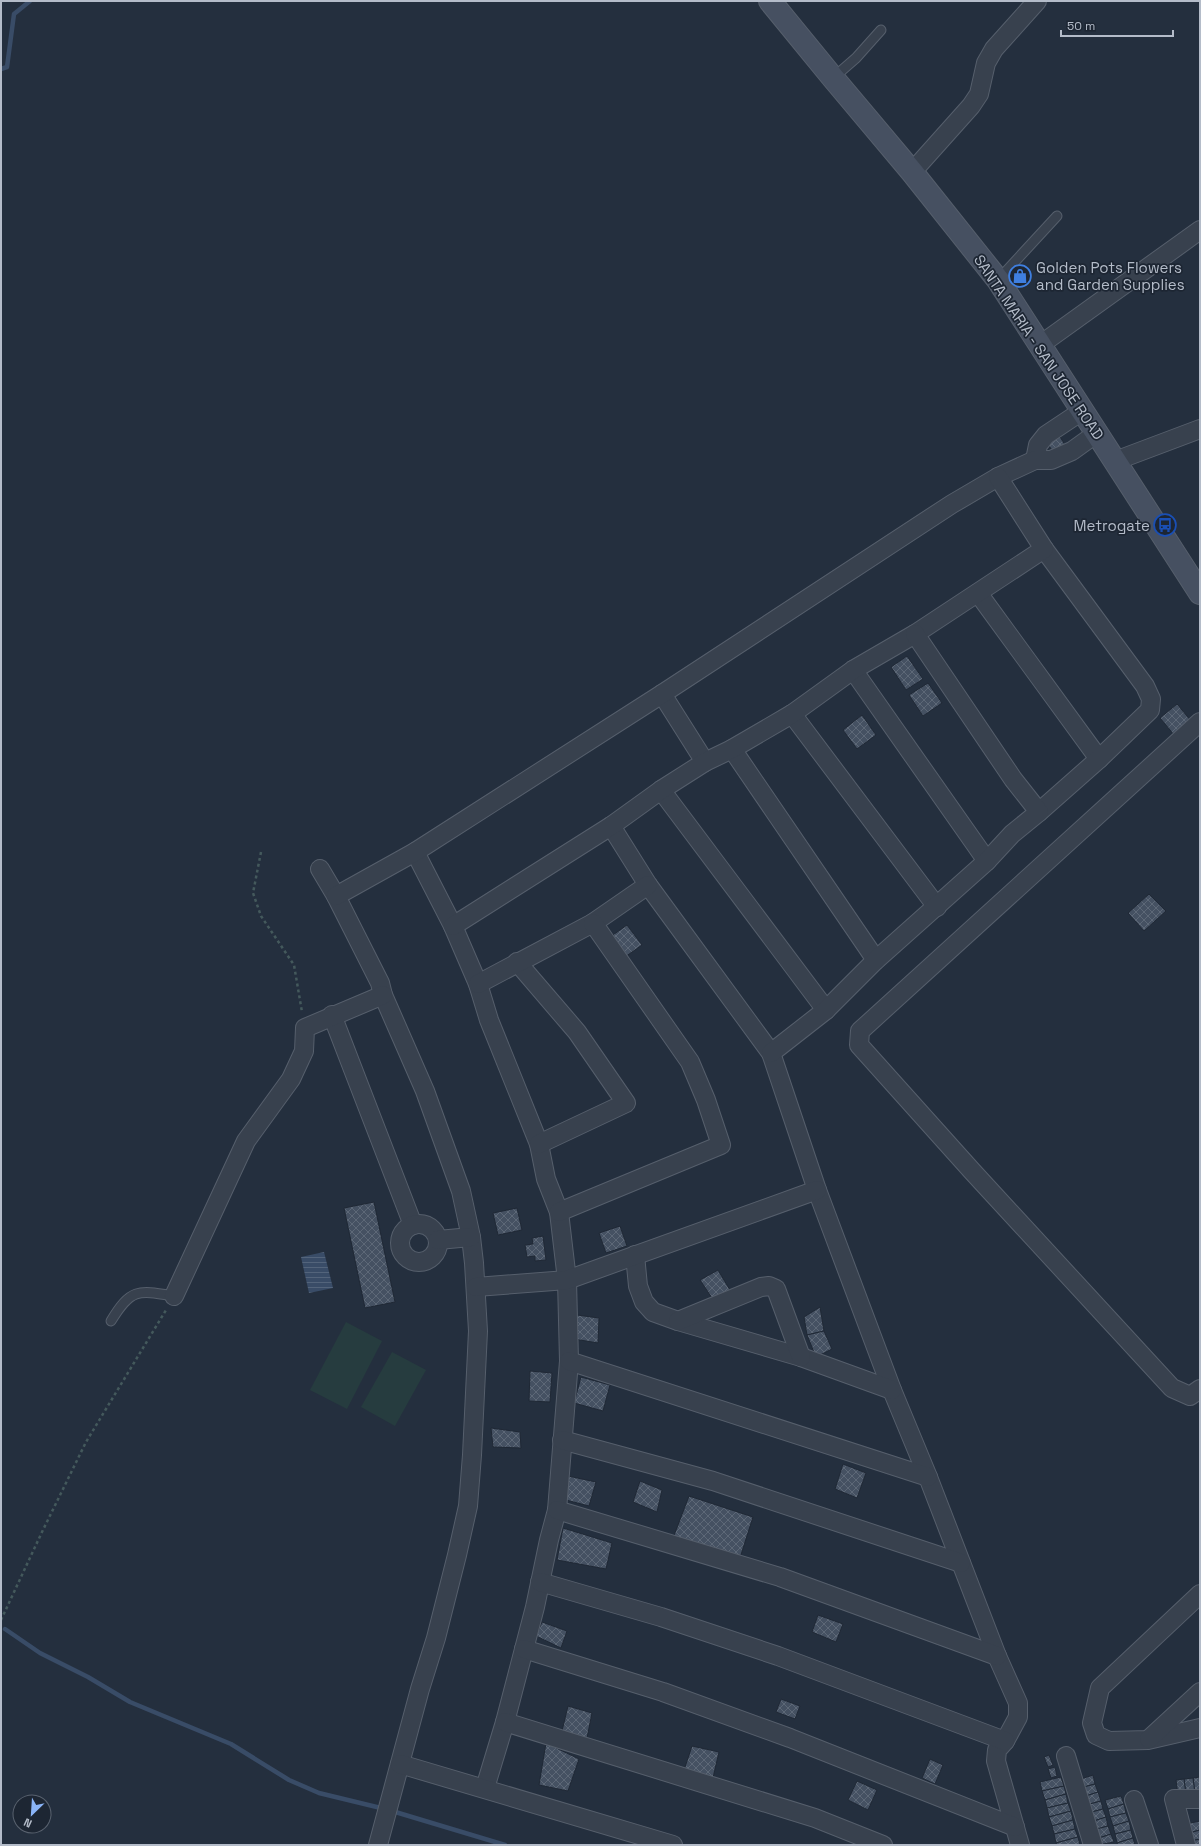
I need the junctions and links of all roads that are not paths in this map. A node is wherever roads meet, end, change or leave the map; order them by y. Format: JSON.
{"nodes":[{"id":1,"x":770,"y":1,"type":"edge"},
{"id":2,"x":1037,"y":1,"type":"edge"},
{"id":3,"x":881,"y":30,"type":"dead end"},
{"id":4,"x":833,"y":78,"type":"junction"},
{"id":5,"x":912,"y":172,"type":"junction"},
{"id":6,"x":1058,"y":216,"type":"dead end"},
{"id":7,"x":1200,"y":230,"type":"edge"},
{"id":8,"x":998,"y":280,"type":"junction"},
{"id":9,"x":1040,"y":344,"type":"junction"},
{"id":10,"x":1082,"y":411,"type":"junction"},
{"id":11,"x":1200,"y":429,"type":"edge"},
{"id":12,"x":1097,"y":433,"type":"junction"},
{"id":13,"x":1035,"y":460,"type":"junction"},
{"id":14,"x":1115,"y":462,"type":"junction"},
{"id":15,"x":998,"y":477,"type":"junction"},
{"id":16,"x":1044,"y":549,"type":"junction"},
{"id":17,"x":978,"y":593,"type":"junction"},
{"id":18,"x":1200,"y":593,"type":"edge"},
{"id":19,"x":915,"y":634,"type":"junction"},
{"id":20,"x":853,"y":670,"type":"junction"},
{"id":21,"x":662,"y":694,"type":"junction"},
{"id":22,"x":792,"y":714,"type":"junction"},
{"id":23,"x":1200,"y":722,"type":"edge"},
{"id":24,"x":732,"y":749,"type":"junction"},
{"id":25,"x":1099,"y":759,"type":"junction"},
{"id":26,"x":705,"y":762,"type":"junction"},
{"id":27,"x":661,"y":790,"type":"junction"},
{"id":28,"x":1039,"y":812,"type":"junction"},
{"id":29,"x":611,"y":826,"type":"junction"},
{"id":30,"x":415,"y":852,"type":"junction"},
{"id":31,"x":987,"y":861,"type":"junction"},
{"id":32,"x":320,"y":869,"type":"dead end"},
{"id":33,"x":648,"y":885,"type":"junction"},
{"id":34,"x":336,"y":896,"type":"junction"},
{"id":35,"x":936,"y":907,"type":"junction"},
{"id":36,"x":593,"y":923,"type":"junction"},
{"id":37,"x":453,"y":926,"type":"junction"},
{"id":38,"x":876,"y":960,"type":"junction"},
{"id":39,"x":518,"y":962,"type":"junction"},
{"id":40,"x":478,"y":984,"type":"junction"},
{"id":41,"x":383,"y":995,"type":"junction"},
{"id":42,"x":826,"y":1010,"type":"junction"},
{"id":43,"x":332,"y":1015,"type":"junction"},
{"id":44,"x":771,"y":1053,"type":"junction"},
{"id":45,"x":539,"y":1144,"type":"junction"},
{"id":46,"x":817,"y":1190,"type":"junction"},
{"id":47,"x":559,"y":1212,"type":"junction"},
{"id":48,"x":413,"y":1225,"type":"junction"},
{"id":49,"x":470,"y":1237,"type":"junction"},
{"id":50,"x":438,"y":1240,"type":"junction"},
{"id":51,"x":635,"y":1255,"type":"junction"},
{"id":52,"x":567,"y":1280,"type":"junction"},
{"id":53,"x":476,"y":1287,"type":"junction"},
{"id":54,"x":174,"y":1296,"type":"joint"},
{"id":55,"x":111,"y":1321,"type":"dead end"},
{"id":56,"x":678,"y":1321,"type":"junction"},
{"id":57,"x":801,"y":1357,"type":"junction"},
{"id":58,"x":569,"y":1361,"type":"junction"},
{"id":59,"x":1200,"y":1389,"type":"edge"},
{"id":60,"x":892,"y":1390,"type":"junction"},
{"id":61,"x":562,"y":1440,"type":"junction"},
{"id":62,"x":928,"y":1477,"type":"junction"},
{"id":63,"x":557,"y":1510,"type":"junction"},
{"id":64,"x":961,"y":1563,"type":"junction"},
{"id":65,"x":540,"y":1582,"type":"junction"},
{"id":66,"x":1200,"y":1594,"type":"edge"},
{"id":67,"x":524,"y":1649,"type":"junction"},
{"id":68,"x":998,"y":1656,"type":"junction"},
{"id":69,"x":1200,"y":1692,"type":"edge"},
{"id":70,"x":505,"y":1722,"type":"junction"},
{"id":71,"x":1200,"y":1728,"type":"edge"},
{"id":72,"x":1148,"y":1740,"type":"junction"},
{"id":73,"x":1005,"y":1741,"type":"junction"},
{"id":74,"x":1066,"y":1756,"type":"dead end"},
{"id":75,"x":400,"y":1764,"type":"junction"},
{"id":76,"x":485,"y":1788,"type":"junction"},
{"id":77,"x":1200,"y":1799,"type":"edge"},
{"id":78,"x":1134,"y":1800,"type":"dead end"},
{"id":79,"x":1015,"y":1827,"type":"junction"},
{"id":80,"x":378,"y":1845,"type":"edge"},
{"id":81,"x":673,"y":1845,"type":"edge"},
{"id":82,"x":883,"y":1845,"type":"edge"},
{"id":83,"x":1020,"y":1845,"type":"edge"},
{"id":84,"x":1092,"y":1845,"type":"edge"},
{"id":85,"x":1149,"y":1845,"type":"edge"},
{"id":86,"x":1186,"y":1845,"type":"edge"}],
"edges":[{"from":1,"to":4,"type":"main road","name":"SANTA MARIA - SAN JOSE ROAD"},
{"from":2,"to":5,"type":"street"},
{"from":3,"to":4,"type":"lane"},
{"from":4,"to":5,"type":"main road","name":"SANTA MARIA - SAN JOSE ROAD"},
{"from":5,"to":8,"type":"main road","name":"SANTA MARIA - SAN JOSE ROAD"},
{"from":6,"to":8,"type":"lane"},
{"from":7,"to":9,"type":"street"},
{"from":8,"to":9,"type":"main road","name":"SANTA MARIA - SAN JOSE ROAD"},
{"from":9,"to":10,"type":"main road","name":"SANTA MARIA - SAN JOSE ROAD"},
{"from":10,"to":12,"type":"main road","name":"SANTA MARIA - SAN JOSE ROAD"},
{"from":10,"to":13,"type":"street"},
{"from":11,"to":14,"type":"street"},
{"from":12,"to":13,"type":"street"},
{"from":12,"to":14,"type":"main road","name":"SANTA MARIA - SAN JOSE ROAD"},
{"from":13,"to":15,"type":"street"},
{"from":14,"to":18,"type":"main road","name":"SANTA MARIA - SAN JOSE ROAD"},
{"from":15,"to":16,"type":"street"},
{"from":15,"to":21,"type":"street"},
{"from":16,"to":17,"type":"street"},
{"from":16,"to":25,"type":"street"},
{"from":17,"to":19,"type":"street"},
{"from":17,"to":25,"type":"street"},
{"from":19,"to":20,"type":"street"},
{"from":19,"to":28,"type":"street"},
{"from":20,"to":22,"type":"street"},
{"from":20,"to":31,"type":"street"},
{"from":21,"to":26,"type":"street"},
{"from":21,"to":30,"type":"street"},
{"from":22,"to":24,"type":"street"},
{"from":22,"to":35,"type":"street"},
{"from":23,"to":59,"type":"street"},
{"from":24,"to":26,"type":"street"},
{"from":24,"to":38,"type":"street"},
{"from":25,"to":28,"type":"street"},
{"from":26,"to":27,"type":"street"},
{"from":27,"to":29,"type":"street"},
{"from":27,"to":42,"type":"street"},
{"from":28,"to":31,"type":"street"},
{"from":29,"to":33,"type":"street"},
{"from":29,"to":37,"type":"street"},
{"from":30,"to":34,"type":"street"},
{"from":30,"to":37,"type":"street"},
{"from":31,"to":35,"type":"street"},
{"from":32,"to":34,"type":"street"},
{"from":33,"to":36,"type":"street"},
{"from":33,"to":44,"type":"street"},
{"from":34,"to":41,"type":"street"},
{"from":35,"to":38,"type":"street"},
{"from":36,"to":39,"type":"street"},
{"from":36,"to":47,"type":"street"},
{"from":37,"to":40,"type":"street"},
{"from":38,"to":42,"type":"street"},
{"from":39,"to":40,"type":"street"},
{"from":39,"to":45,"type":"street"},
{"from":40,"to":45,"type":"street"},
{"from":41,"to":43,"type":"street"},
{"from":41,"to":49,"type":"street"},
{"from":42,"to":44,"type":"street"},
{"from":43,"to":48,"type":"street"},
{"from":43,"to":54,"type":"street"},
{"from":44,"to":46,"type":"street"},
{"from":45,"to":47,"type":"street"},
{"from":46,"to":51,"type":"street"},
{"from":46,"to":60,"type":"street"},
{"from":47,"to":52,"type":"street"},
{"from":48,"to":50,"type":"street"},
{"from":48,"to":50,"type":"street"},
{"from":49,"to":50,"type":"street"},
{"from":49,"to":53,"type":"street"},
{"from":51,"to":52,"type":"street"},
{"from":51,"to":56,"type":"street"},
{"from":52,"to":53,"type":"street"},
{"from":52,"to":58,"type":"street"},
{"from":53,"to":75,"type":"street"},
{"from":54,"to":55,"type":"lane"},
{"from":56,"to":57,"type":"street"},
{"from":56,"to":57,"type":"street"},
{"from":57,"to":60,"type":"street"},
{"from":58,"to":61,"type":"street"},
{"from":58,"to":62,"type":"street"},
{"from":60,"to":62,"type":"street"},
{"from":61,"to":63,"type":"street"},
{"from":61,"to":64,"type":"street"},
{"from":62,"to":64,"type":"street"},
{"from":63,"to":65,"type":"street"},
{"from":63,"to":68,"type":"street"},
{"from":64,"to":68,"type":"street"},
{"from":65,"to":67,"type":"street"},
{"from":65,"to":73,"type":"street"},
{"from":66,"to":72,"type":"street"},
{"from":67,"to":70,"type":"street"},
{"from":67,"to":79,"type":"street"},
{"from":68,"to":73,"type":"street"},
{"from":69,"to":72,"type":"street"},
{"from":70,"to":76,"type":"street"},
{"from":70,"to":82,"type":"street"},
{"from":71,"to":72,"type":"street"},
{"from":73,"to":79,"type":"street"},
{"from":74,"to":84,"type":"street"},
{"from":75,"to":76,"type":"street"},
{"from":75,"to":80,"type":"street"},
{"from":76,"to":81,"type":"street"},
{"from":77,"to":86,"type":"street"},
{"from":78,"to":85,"type":"street"},
{"from":79,"to":83,"type":"street"}]}
